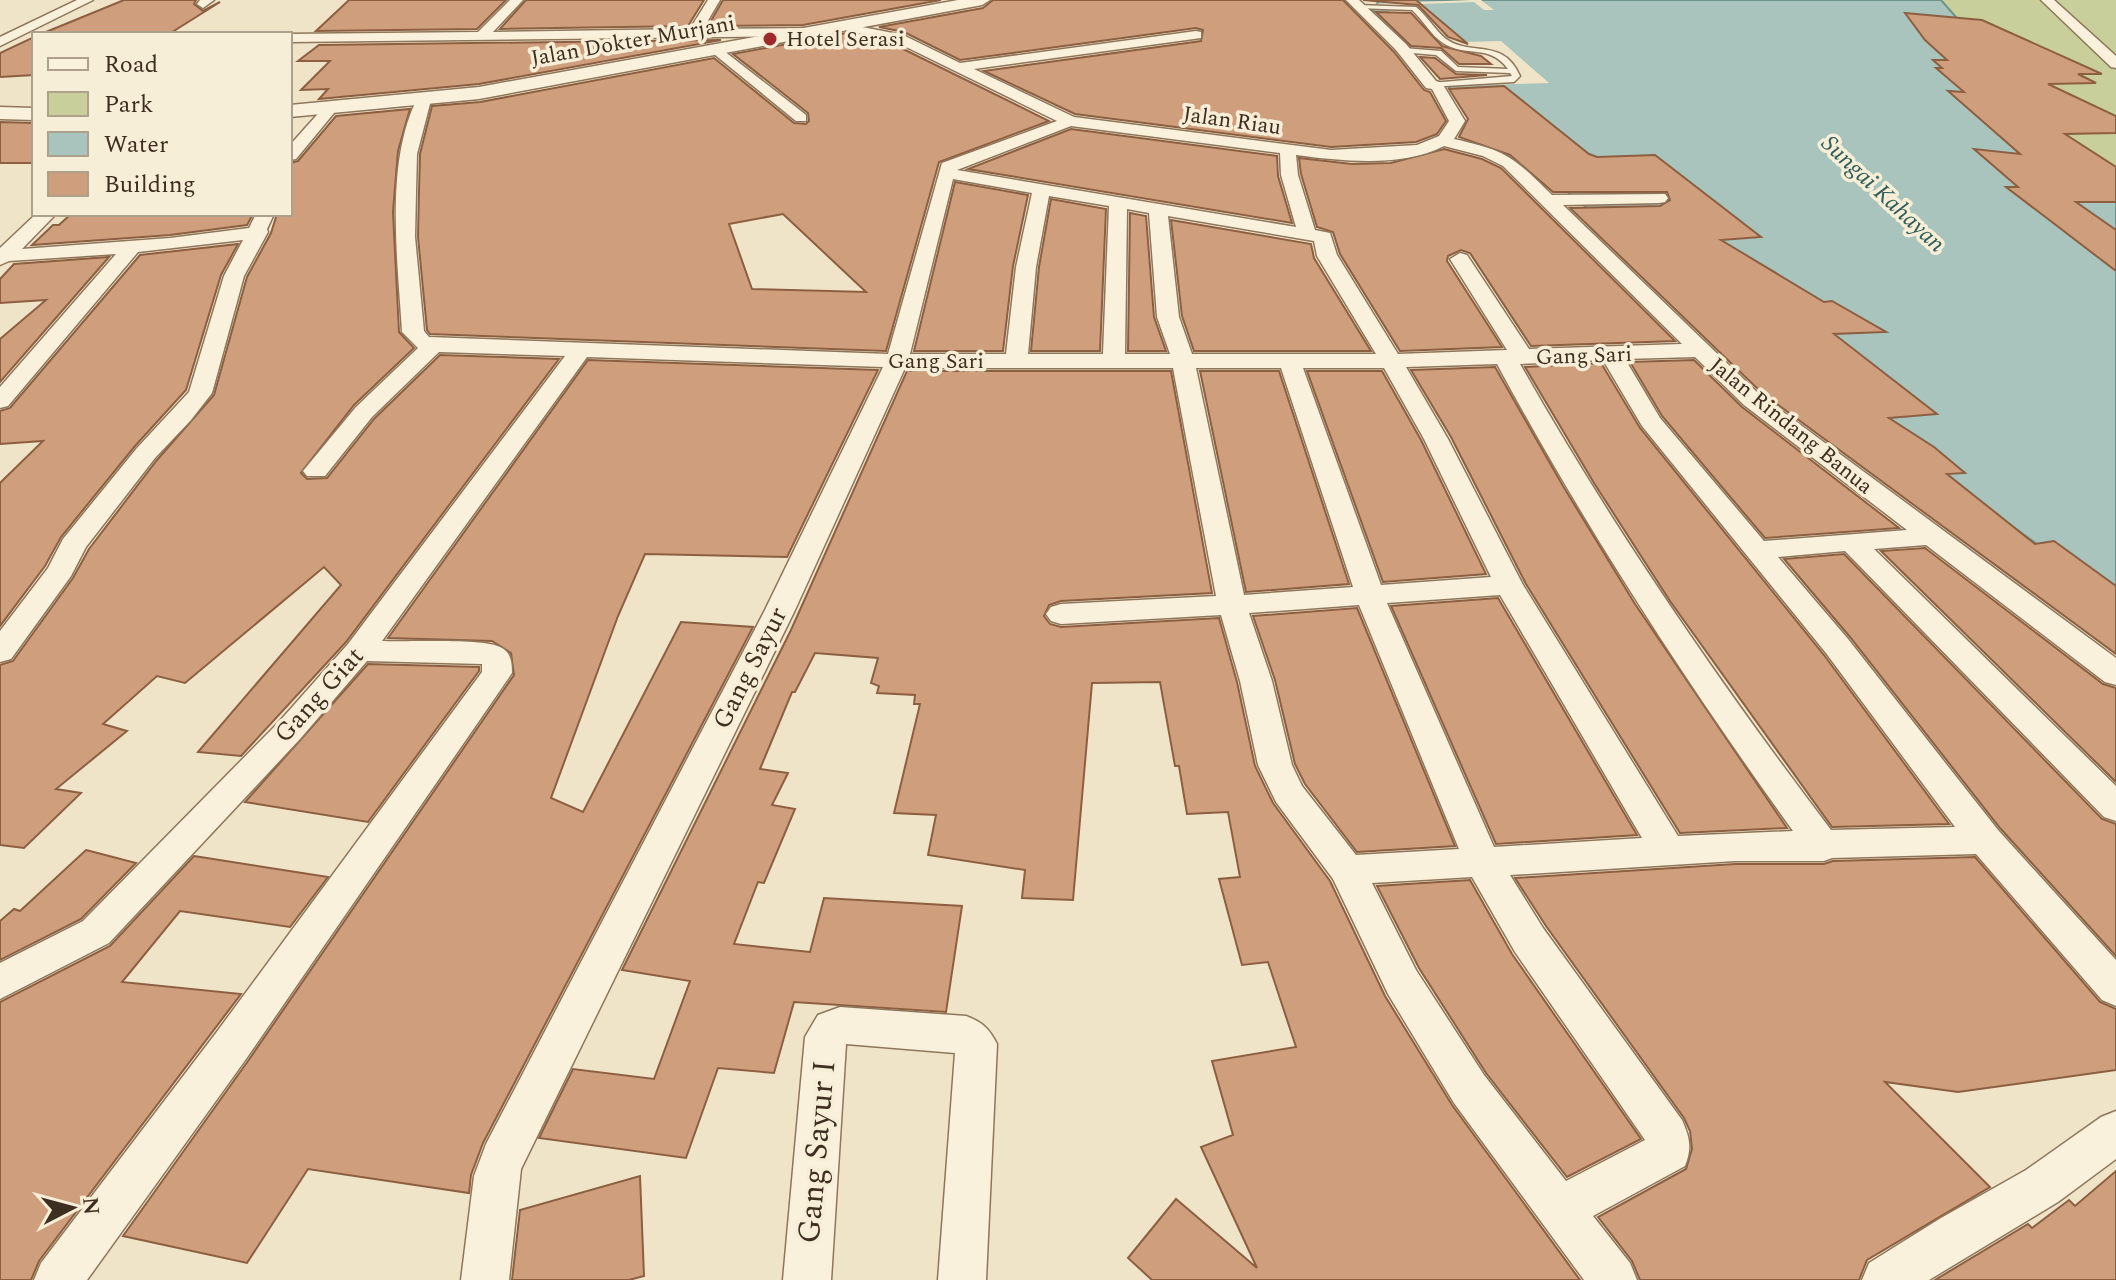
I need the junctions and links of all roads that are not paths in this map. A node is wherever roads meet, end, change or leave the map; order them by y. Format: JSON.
{"nodes":[{"id":1,"x":87,"y":0,"type":"edge"},
{"id":2,"x":517,"y":0,"type":"edge"},
{"id":3,"x":714,"y":0,"type":"edge"},
{"id":4,"x":982,"y":0,"type":"edge"},
{"id":5,"x":2047,"y":0,"type":"edge"},
{"id":6,"x":1355,"y":3,"type":"edge"},
{"id":7,"x":847,"y":26,"type":"junction"},
{"id":8,"x":815,"y":32,"type":"junction"},
{"id":9,"x":694,"y":33,"type":"junction"},
{"id":10,"x":1196,"y":35,"type":"dead end"},
{"id":11,"x":480,"y":37,"type":"junction"},
{"id":12,"x":292,"y":38,"type":"edge"},
{"id":13,"x":1,"y":41,"type":"edge"},
{"id":14,"x":32,"y":41,"type":"edge"},
{"id":15,"x":1403,"y":50,"type":"junction"},
{"id":16,"x":719,"y":51,"type":"junction"},
{"id":17,"x":2116,"y":64,"type":"edge"},
{"id":18,"x":959,"y":67,"type":"junction"},
{"id":19,"x":1514,"y":71,"type":"junction"},
{"id":20,"x":1431,"y":85,"type":"junction"},
{"id":21,"x":423,"y":100,"type":"junction"},
{"id":22,"x":329,"y":110,"type":"junction"},
{"id":23,"x":292,"y":111,"type":"edge"},
{"id":24,"x":0,"y":113,"type":"edge"},
{"id":25,"x":32,"y":114,"type":"edge"},
{"id":26,"x":801,"y":118,"type":"dead end"},
{"id":27,"x":1070,"y":121,"type":"junction"},
{"id":28,"x":1442,"y":141,"type":"junction"},
{"id":29,"x":1288,"y":151,"type":"junction"},
{"id":30,"x":292,"y":153,"type":"edge"},
{"id":31,"x":947,"y":173,"type":"junction"},
{"id":32,"x":1041,"y":190,"type":"junction"},
{"id":33,"x":1659,"y":198,"type":"dead end"},
{"id":34,"x":1547,"y":200,"type":"junction"},
{"id":35,"x":1118,"y":203,"type":"junction"},
{"id":36,"x":1158,"y":211,"type":"junction"},
{"id":37,"x":45,"y":216,"type":"edge"},
{"id":38,"x":262,"y":223,"type":"edge"},
{"id":39,"x":1306,"y":234,"type":"junction"},
{"id":40,"x":132,"y":247,"type":"junction"},
{"id":41,"x":0,"y":257,"type":"edge"},
{"id":42,"x":1460,"y":259,"type":"dead end"},
{"id":43,"x":433,"y":345,"type":"junction"},
{"id":44,"x":581,"y":350,"type":"junction"},
{"id":45,"x":1698,"y":350,"type":"junction"},
{"id":46,"x":1611,"y":355,"type":"junction"},
{"id":47,"x":1514,"y":358,"type":"junction"},
{"id":48,"x":897,"y":361,"type":"junction"},
{"id":49,"x":1114,"y":361,"type":"junction"},
{"id":50,"x":1183,"y":361,"type":"junction"},
{"id":51,"x":1290,"y":361,"type":"junction"},
{"id":52,"x":1390,"y":361,"type":"junction"},
{"id":53,"x":1016,"y":362,"type":"junction"},
{"id":54,"x":0,"y":401,"type":"edge"},
{"id":55,"x":316,"y":471,"type":"dead end"},
{"id":56,"x":1931,"y":536,"type":"junction"},
{"id":57,"x":1851,"y":541,"type":"junction"},
{"id":58,"x":1754,"y":550,"type":"junction"},
{"id":59,"x":1509,"y":585,"type":"junction"},
{"id":60,"x":1370,"y":596,"type":"junction"},
{"id":61,"x":1232,"y":605,"type":"junction"},
{"id":62,"x":1061,"y":614,"type":"dead end"},
{"id":63,"x":359,"y":651,"type":"junction"},
{"id":64,"x":0,"y":652,"type":"edge"},
{"id":65,"x":2116,"y":674,"type":"edge"},
{"id":66,"x":2116,"y":808,"type":"edge"},
{"id":67,"x":1985,"y":840,"type":"junction"},
{"id":68,"x":1824,"y":847,"type":"junction"},
{"id":69,"x":1669,"y":852,"type":"junction"},
{"id":70,"x":1483,"y":863,"type":"junction"},
{"id":71,"x":1347,"y":870,"type":"junction"},
{"id":72,"x":0,"y":982,"type":"edge"},
{"id":73,"x":2116,"y":988,"type":"edge"},
{"id":74,"x":2116,"y":1132,"type":"edge"},
{"id":75,"x":1562,"y":1208,"type":"junction"},
{"id":76,"x":58,"y":1280,"type":"edge"},
{"id":77,"x":485,"y":1280,"type":"edge"},
{"id":78,"x":807,"y":1280,"type":"edge"},
{"id":79,"x":962,"y":1280,"type":"edge"},
{"id":80,"x":1613,"y":1280,"type":"edge"},
{"id":81,"x":1886,"y":1280,"type":"edge"}],
"edges":[{"from":1,"to":13,"type":"street"},
{"from":2,"to":11,"type":"street"},
{"from":3,"to":9,"type":"street"},
{"from":4,"to":7,"type":"street","name":"Jalan Dokter Murjani"},
{"from":5,"to":17,"type":"street"},
{"from":6,"to":15,"type":"street"},
{"from":6,"to":19,"type":"lane"},
{"from":7,"to":8,"type":"street","name":"Jalan Dokter Murjani"},
{"from":7,"to":18,"type":"street","name":"Jalan Riau"},
{"from":8,"to":9,"type":"street"},
{"from":8,"to":16,"type":"street","name":"Jalan Dokter Murjani"},
{"from":9,"to":11,"type":"street"},
{"from":10,"to":18,"type":"street"},
{"from":11,"to":12,"type":"street"},
{"from":13,"to":14,"type":"street"},
{"from":15,"to":19,"type":"lane"},
{"from":15,"to":20,"type":"street"},
{"from":16,"to":21,"type":"street","name":"Jalan Dokter Murjani"},
{"from":16,"to":26,"type":"street"},
{"from":18,"to":27,"type":"street","name":"Jalan Riau"},
{"from":19,"to":20,"type":"lane"},
{"from":20,"to":28,"type":"street"},
{"from":21,"to":22,"type":"street","name":"Jalan Dokter Murjani"},
{"from":21,"to":43,"type":"street"},
{"from":22,"to":23,"type":"street","name":"Jalan Dokter Murjani"},
{"from":22,"to":30,"type":"street"},
{"from":24,"to":25,"type":"street"},
{"from":27,"to":29,"type":"street","name":"Jalan Riau"},
{"from":27,"to":31,"type":"street"},
{"from":28,"to":29,"type":"street","name":"Jalan Riau"},
{"from":28,"to":34,"type":"street","name":"Jalan Rindang Banua"},
{"from":29,"to":39,"type":"street"},
{"from":31,"to":32,"type":"street"},
{"from":31,"to":48,"type":"street","name":"Gang Sayur"},
{"from":32,"to":35,"type":"street"},
{"from":32,"to":53,"type":"street"},
{"from":33,"to":34,"type":"street"},
{"from":34,"to":45,"type":"street","name":"Jalan Rindang Banua"},
{"from":35,"to":36,"type":"street"},
{"from":35,"to":49,"type":"street"},
{"from":36,"to":39,"type":"street"},
{"from":36,"to":50,"type":"street"},
{"from":37,"to":41,"type":"street"},
{"from":38,"to":40,"type":"street"},
{"from":38,"to":64,"type":"street"},
{"from":39,"to":52,"type":"street"},
{"from":40,"to":41,"type":"street"},
{"from":40,"to":54,"type":"street"},
{"from":42,"to":47,"type":"street"},
{"from":43,"to":44,"type":"street","name":"Gang Sari"},
{"from":43,"to":55,"type":"street"},
{"from":44,"to":48,"type":"street","name":"Gang Sari"},
{"from":44,"to":63,"type":"street","name":"Gang Giat"},
{"from":45,"to":46,"type":"street","name":"Gang Sari"},
{"from":45,"to":56,"type":"street","name":"Jalan Rindang Banua"},
{"from":46,"to":47,"type":"street","name":"Gang Sari"},
{"from":46,"to":58,"type":"street"},
{"from":47,"to":52,"type":"street","name":"Gang Sari"},
{"from":47,"to":68,"type":"street"},
{"from":48,"to":53,"type":"street","name":"Gang Sari"},
{"from":48,"to":77,"type":"street","name":"Gang Sayur"},
{"from":49,"to":50,"type":"street","name":"Gang Sari"},
{"from":49,"to":53,"type":"street","name":"Gang Sari"},
{"from":50,"to":51,"type":"street","name":"Gang Sari"},
{"from":50,"to":61,"type":"street"},
{"from":51,"to":52,"type":"street","name":"Gang Sari"},
{"from":51,"to":60,"type":"street"},
{"from":52,"to":59,"type":"street"},
{"from":56,"to":57,"type":"street"},
{"from":56,"to":65,"type":"street","name":"Jalan Rindang Banua"},
{"from":57,"to":58,"type":"street"},
{"from":57,"to":66,"type":"street"},
{"from":58,"to":67,"type":"street"},
{"from":59,"to":60,"type":"street"},
{"from":59,"to":69,"type":"street"},
{"from":60,"to":61,"type":"street"},
{"from":60,"to":70,"type":"street"},
{"from":61,"to":62,"type":"street"},
{"from":61,"to":71,"type":"street"},
{"from":63,"to":72,"type":"street","name":"Gang Giat"},
{"from":63,"to":76,"type":"street"},
{"from":67,"to":68,"type":"street"},
{"from":67,"to":73,"type":"street"},
{"from":68,"to":69,"type":"street"},
{"from":69,"to":70,"type":"street"},
{"from":70,"to":71,"type":"street"},
{"from":70,"to":75,"type":"street"},
{"from":71,"to":75,"type":"street"},
{"from":74,"to":81,"type":"street"},
{"from":75,"to":80,"type":"street"},
{"from":78,"to":79,"type":"street","name":"Gang Sayur I"}]}
